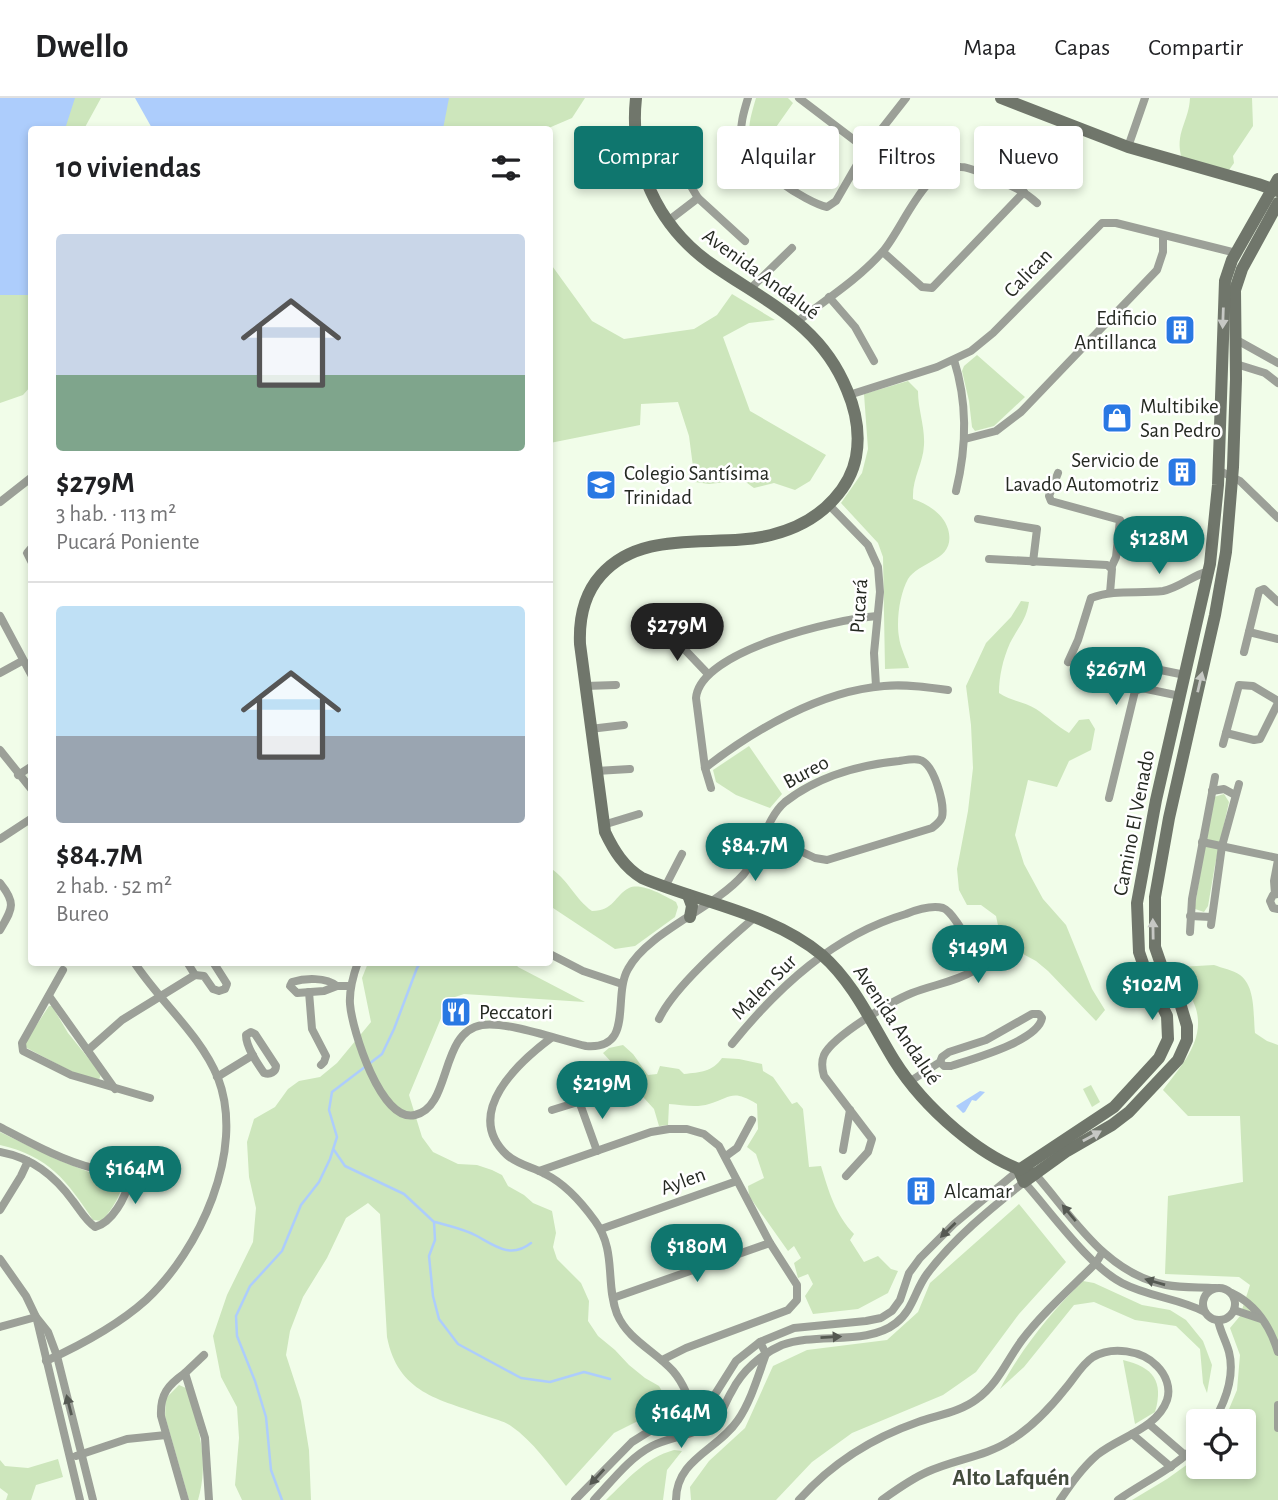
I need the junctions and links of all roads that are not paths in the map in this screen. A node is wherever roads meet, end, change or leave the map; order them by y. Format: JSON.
{"nodes":[{"id":1,"x":636,"y":98,"type":"edge"},
{"id":2,"x":748,"y":98,"type":"edge"},
{"id":3,"x":799,"y":98,"type":"edge"},
{"id":4,"x":906,"y":98,"type":"edge"},
{"id":5,"x":1001,"y":98,"type":"edge"},
{"id":6,"x":1144,"y":98,"type":"edge"},
{"id":7,"x":884,"y":126,"type":"edge"},
{"id":8,"x":853,"y":139,"type":"edge"},
{"id":9,"x":1128,"y":147,"type":"junction"},
{"id":10,"x":853,"y":171,"type":"edge"},
{"id":11,"x":1276,"y":186,"type":"edge"},
{"id":12,"x":693,"y":189,"type":"edge"},
{"id":13,"x":1024,"y":192,"type":"junction"},
{"id":14,"x":698,"y":198,"type":"junction"},
{"id":15,"x":1037,"y":203,"type":"dead end"},
{"id":16,"x":1278,"y":203,"type":"edge"},
{"id":17,"x":668,"y":221,"type":"junction"},
{"id":18,"x":1163,"y":236,"type":"junction"},
{"id":19,"x":745,"y":241,"type":"dead end"},
{"id":20,"x":792,"y":248,"type":"dead end"},
{"id":21,"x":883,"y":252,"type":"junction"},
{"id":22,"x":1236,"y":253,"type":"junction"},
{"id":23,"x":750,"y":289,"type":"junction"},
{"id":24,"x":829,"y":297,"type":"junction"},
{"id":25,"x":798,"y":321,"type":"junction"},
{"id":26,"x":1235,"y":340,"type":"junction"},
{"id":27,"x":954,"y":360,"type":"junction"},
{"id":28,"x":874,"y":361,"type":"dead end"},
{"id":29,"x":1278,"y":363,"type":"edge"},
{"id":30,"x":1236,"y":364,"type":"junction"},
{"id":31,"x":1278,"y":383,"type":"edge"},
{"id":32,"x":849,"y":395,"type":"junction"},
{"id":33,"x":965,"y":439,"type":"junction"},
{"id":34,"x":1218,"y":470,"type":"junction"},
{"id":35,"x":1058,"y":473,"type":"dead end"},
{"id":36,"x":1232,"y":477,"type":"junction"},
{"id":37,"x":28,"y":480,"type":"edge"},
{"id":38,"x":956,"y":491,"type":"dead end"},
{"id":39,"x":0,"y":502,"type":"edge"},
{"id":40,"x":829,"y":505,"type":"junction"},
{"id":41,"x":1278,"y":518,"type":"edge"},
{"id":42,"x":978,"y":519,"type":"dead end"},
{"id":43,"x":989,"y":559,"type":"dead end"},
{"id":44,"x":1033,"y":562,"type":"junction"},
{"id":45,"x":1111,"y":568,"type":"junction"},
{"id":46,"x":1209,"y":571,"type":"junction"},
{"id":47,"x":1110,"y":593,"type":"junction"},
{"id":48,"x":1278,"y":602,"type":"edge"},
{"id":49,"x":0,"y":616,"type":"edge"},
{"id":50,"x":877,"y":616,"type":"junction"},
{"id":51,"x":667,"y":631,"type":"dead end"},
{"id":52,"x":1249,"y":632,"type":"junction"},
{"id":53,"x":1278,"y":639,"type":"edge"},
{"id":54,"x":1244,"y":652,"type":"dead end"},
{"id":55,"x":22,"y":661,"type":"junction"},
{"id":56,"x":1068,"y":662,"type":"dead end"},
{"id":57,"x":1131,"y":664,"type":"dead end"},
{"id":58,"x":28,"y":670,"type":"edge"},
{"id":59,"x":0,"y":673,"type":"edge"},
{"id":60,"x":708,"y":674,"type":"junction"},
{"id":61,"x":1185,"y":675,"type":"junction"},
{"id":62,"x":616,"y":684,"type":"dead end"},
{"id":63,"x":584,"y":686,"type":"junction"},
{"id":64,"x":876,"y":686,"type":"junction"},
{"id":65,"x":948,"y":690,"type":"dead end"},
{"id":66,"x":1180,"y":696,"type":"junction"},
{"id":67,"x":1278,"y":702,"type":"edge"},
{"id":68,"x":624,"y":725,"type":"dead end"},
{"id":69,"x":590,"y":729,"type":"junction"},
{"id":70,"x":1226,"y":733,"type":"junction"},
{"id":71,"x":1223,"y":744,"type":"dead end"},
{"id":72,"x":0,"y":750,"type":"edge"},
{"id":73,"x":705,"y":768,"type":"junction"},
{"id":74,"x":28,"y":769,"type":"edge"},
{"id":75,"x":630,"y":769,"type":"dead end"},
{"id":76,"x":596,"y":771,"type":"junction"},
{"id":77,"x":19,"y":775,"type":"junction"},
{"id":78,"x":1215,"y":777,"type":"dead end"},
{"id":79,"x":1239,"y":784,"type":"dead end"},
{"id":80,"x":28,"y":785,"type":"edge"},
{"id":81,"x":711,"y":788,"type":"dead end"},
{"id":82,"x":1212,"y":791,"type":"junction"},
{"id":83,"x":1236,"y":795,"type":"junction"},
{"id":84,"x":1109,"y":798,"type":"dead end"},
{"id":85,"x":639,"y":814,"type":"dead end"},
{"id":86,"x":1153,"y":815,"type":"junction"},
{"id":87,"x":1169,"y":818,"type":"junction"},
{"id":88,"x":28,"y":821,"type":"edge"},
{"id":89,"x":603,"y":825,"type":"junction"},
{"id":90,"x":766,"y":835,"type":"junction"},
{"id":91,"x":0,"y":839,"type":"edge"},
{"id":92,"x":1202,"y":842,"type":"junction"},
{"id":93,"x":1222,"y":846,"type":"junction"},
{"id":94,"x":682,"y":854,"type":"dead end"},
{"id":95,"x":1278,"y":859,"type":"edge"},
{"id":96,"x":0,"y":883,"type":"edge"},
{"id":97,"x":665,"y":887,"type":"junction"},
{"id":98,"x":1277,"y":894,"type":"edge"},
{"id":99,"x":688,"y":895,"type":"junction"},
{"id":100,"x":709,"y":903,"type":"junction"},
{"id":101,"x":1278,"y":909,"type":"edge"},
{"id":102,"x":1190,"y":916,"type":"junction"},
{"id":103,"x":690,"y":917,"type":"junction"},
{"id":104,"x":754,"y":918,"type":"junction"},
{"id":105,"x":0,"y":930,"type":"edge"},
{"id":106,"x":1190,"y":932,"type":"dead end"},
{"id":107,"x":553,"y":956,"type":"edge"},
{"id":108,"x":822,"y":956,"type":"junction"},
{"id":109,"x":137,"y":966,"type":"edge"},
{"id":110,"x":189,"y":966,"type":"edge"},
{"id":111,"x":216,"y":966,"type":"edge"},
{"id":112,"x":357,"y":966,"type":"edge"},
{"id":113,"x":63,"y":970,"type":"dead end"},
{"id":114,"x":195,"y":975,"type":"junction"},
{"id":115,"x":622,"y":984,"type":"junction"},
{"id":116,"x":337,"y":986,"type":"junction"},
{"id":117,"x":351,"y":986,"type":"junction"},
{"id":118,"x":309,"y":992,"type":"junction"},
{"id":119,"x":49,"y":996,"type":"junction"},
{"id":120,"x":160,"y":997,"type":"junction"},
{"id":121,"x":869,"y":1017,"type":"junction"},
{"id":122,"x":659,"y":1019,"type":"dead end"},
{"id":123,"x":551,"y":1038,"type":"junction"},
{"id":124,"x":732,"y":1044,"type":"dead end"},
{"id":125,"x":88,"y":1050,"type":"junction"},
{"id":126,"x":253,"y":1055,"type":"junction"},
{"id":127,"x":940,"y":1062,"type":"junction"},
{"id":128,"x":321,"y":1065,"type":"dead end"},
{"id":129,"x":217,"y":1077,"type":"junction"},
{"id":130,"x":909,"y":1082,"type":"junction"},
{"id":131,"x":115,"y":1089,"type":"junction"},
{"id":132,"x":594,"y":1097,"type":"dead end"},
{"id":133,"x":150,"y":1098,"type":"dead end"},
{"id":134,"x":579,"y":1101,"type":"junction"},
{"id":135,"x":552,"y":1110,"type":"dead end"},
{"id":136,"x":850,"y":1110,"type":"junction"},
{"id":137,"x":752,"y":1120,"type":"dead end"},
{"id":138,"x":0,"y":1127,"type":"edge"},
{"id":139,"x":843,"y":1150,"type":"dead end"},
{"id":140,"x":597,"y":1151,"type":"junction"},
{"id":141,"x":0,"y":1152,"type":"edge"},
{"id":142,"x":726,"y":1156,"type":"junction"},
{"id":143,"x":27,"y":1161,"type":"junction"},
{"id":144,"x":539,"y":1171,"type":"junction"},
{"id":145,"x":1035,"y":1174,"type":"junction"},
{"id":146,"x":846,"y":1176,"type":"dead end"},
{"id":147,"x":1021,"y":1176,"type":"junction"},
{"id":148,"x":737,"y":1181,"type":"junction"},
{"id":149,"x":0,"y":1210,"type":"edge"},
{"id":150,"x":601,"y":1229,"type":"junction"},
{"id":151,"x":770,"y":1243,"type":"junction"},
{"id":152,"x":1102,"y":1253,"type":"junction"},
{"id":153,"x":0,"y":1259,"type":"edge"},
{"id":154,"x":1096,"y":1263,"type":"junction"},
{"id":155,"x":1215,"y":1288,"type":"junction"},
{"id":156,"x":1230,"y":1292,"type":"junction"},
{"id":157,"x":613,"y":1298,"type":"junction"},
{"id":158,"x":1234,"y":1310,"type":"junction"},
{"id":159,"x":1205,"y":1312,"type":"junction"},
{"id":160,"x":36,"y":1317,"type":"junction"},
{"id":161,"x":1218,"y":1320,"type":"junction"},
{"id":162,"x":1264,"y":1321,"type":"junction"},
{"id":163,"x":0,"y":1327,"type":"edge"},
{"id":164,"x":760,"y":1342,"type":"junction"},
{"id":165,"x":1278,"y":1352,"type":"edge"},
{"id":166,"x":766,"y":1354,"type":"junction"},
{"id":167,"x":204,"y":1355,"type":"dead end"},
{"id":168,"x":57,"y":1356,"type":"junction"},
{"id":169,"x":662,"y":1360,"type":"junction"},
{"id":170,"x":46,"y":1361,"type":"junction"},
{"id":171,"x":185,"y":1373,"type":"junction"},
{"id":172,"x":740,"y":1379,"type":"junction"},
{"id":173,"x":754,"y":1388,"type":"junction"},
{"id":174,"x":1278,"y":1405,"type":"edge"},
{"id":175,"x":1220,"y":1409,"type":"edge"},
{"id":176,"x":694,"y":1415,"type":"junction"},
{"id":177,"x":1149,"y":1424,"type":"junction"},
{"id":178,"x":1278,"y":1428,"type":"edge"},
{"id":179,"x":699,"y":1429,"type":"junction"},
{"id":180,"x":1132,"y":1434,"type":"junction"},
{"id":181,"x":166,"y":1435,"type":"junction"},
{"id":182,"x":80,"y":1454,"type":"junction"},
{"id":183,"x":1186,"y":1455,"type":"joint"},
{"id":184,"x":70,"y":1458,"type":"junction"},
{"id":185,"x":1171,"y":1467,"type":"junction"},
{"id":186,"x":80,"y":1500,"type":"edge"},
{"id":187,"x":93,"y":1500,"type":"edge"},
{"id":188,"x":186,"y":1500,"type":"edge"},
{"id":189,"x":209,"y":1500,"type":"edge"},
{"id":190,"x":575,"y":1500,"type":"edge"},
{"id":191,"x":594,"y":1500,"type":"edge"},
{"id":192,"x":676,"y":1500,"type":"edge"},
{"id":193,"x":799,"y":1500,"type":"edge"},
{"id":194,"x":882,"y":1500,"type":"edge"},
{"id":195,"x":1060,"y":1500,"type":"edge"},
{"id":196,"x":1118,"y":1500,"type":"edge"}],
"edges":[{"from":1,"to":17,"type":"street","name":"Avenida Andalué"},
{"from":2,"to":10,"type":"street"},
{"from":3,"to":8,"type":"street"},
{"from":4,"to":7,"type":"street"},
{"from":5,"to":9,"type":"street"},
{"from":6,"to":9,"type":"street"},
{"from":9,"to":11,"type":"street"},
{"from":11,"to":22,"type":"street","name":"Camino El Venado"},
{"from":12,"to":14,"type":"street"},
{"from":13,"to":15,"type":"street"},
{"from":13,"to":21,"type":"street"},
{"from":13,"to":21,"type":"street"},
{"from":14,"to":17,"type":"street"},
{"from":14,"to":19,"type":"street"},
{"from":16,"to":26,"type":"street","name":"Camino El Venado"},
{"from":17,"to":23,"type":"street","name":"Avenida Andalué"},
{"from":18,"to":22,"type":"street","name":"Calican"},
{"from":18,"to":27,"type":"street","name":"Calican"},
{"from":18,"to":33,"type":"street"},
{"from":20,"to":23,"type":"street"},
{"from":21,"to":24,"type":"street"},
{"from":22,"to":34,"type":"street","name":"Camino El Venado","one_way":true},
{"from":23,"to":25,"type":"street","name":"Avenida Andalué"},
{"from":24,"to":25,"type":"street"},
{"from":24,"to":28,"type":"street"},
{"from":25,"to":32,"type":"street","name":"Avenida Andalué"},
{"from":26,"to":29,"type":"street"},
{"from":26,"to":30,"type":"street","name":"Camino El Venado"},
{"from":27,"to":32,"type":"street","name":"Calican"},
{"from":27,"to":33,"type":"street"},
{"from":30,"to":31,"type":"street"},
{"from":30,"to":36,"type":"street","name":"Camino El Venado"},
{"from":32,"to":40,"type":"street","name":"Avenida Andalué"},
{"from":33,"to":38,"type":"street"},
{"from":34,"to":36,"type":"street"},
{"from":34,"to":46,"type":"street","name":"Camino El Venado"},
{"from":35,"to":45,"type":"street"},
{"from":36,"to":41,"type":"street"},
{"from":87,"to":36,"type":"street","name":"Camino El Venado","one_way":true},
{"from":37,"to":39,"type":"street"},
{"from":40,"to":50,"type":"street","name":"Pucará"},
{"from":40,"to":63,"type":"street","name":"Avenida Andalué"},
{"from":42,"to":44,"type":"street"},
{"from":43,"to":44,"type":"street"},
{"from":44,"to":45,"type":"street"},
{"from":45,"to":47,"type":"street"},
{"from":46,"to":47,"type":"street"},
{"from":46,"to":61,"type":"street","name":"Camino El Venado"},
{"from":47,"to":56,"type":"street"},
{"from":48,"to":52,"type":"street"},
{"from":49,"to":55,"type":"street"},
{"from":50,"to":60,"type":"street"},
{"from":50,"to":64,"type":"street","name":"Pucará"},
{"from":51,"to":60,"type":"street"},
{"from":52,"to":53,"type":"street"},
{"from":52,"to":54,"type":"street"},
{"from":55,"to":58,"type":"street"},
{"from":55,"to":59,"type":"street"},
{"from":57,"to":61,"type":"street"},
{"from":60,"to":73,"type":"street"},
{"from":61,"to":66,"type":"street","name":"Camino El Venado"},
{"from":62,"to":63,"type":"street"},
{"from":63,"to":69,"type":"street","name":"Avenida Andalué"},
{"from":64,"to":65,"type":"street"},
{"from":64,"to":73,"type":"street"},
{"from":66,"to":84,"type":"street"},
{"from":66,"to":86,"type":"street","name":"Camino El Venado"},
{"from":67,"to":70,"type":"street"},
{"from":67,"to":70,"type":"street"},
{"from":68,"to":69,"type":"street"},
{"from":69,"to":76,"type":"street","name":"Avenida Andalué"},
{"from":70,"to":71,"type":"street"},
{"from":72,"to":77,"type":"street"},
{"from":73,"to":81,"type":"street"},
{"from":74,"to":77,"type":"street"},
{"from":75,"to":76,"type":"street"},
{"from":76,"to":89,"type":"street","name":"Avenida Andalué"},
{"from":77,"to":80,"type":"street"},
{"from":78,"to":82,"type":"street"},
{"from":79,"to":83,"type":"street"},
{"from":82,"to":83,"type":"street"},
{"from":82,"to":92,"type":"street"},
{"from":83,"to":93,"type":"street"},
{"from":85,"to":89,"type":"street"},
{"from":86,"to":87,"type":"street"},
{"from":86,"to":147,"type":"street","name":"Camino El Venado"},
{"from":145,"to":87,"type":"street","name":"Camino El Venado","one_way":true},
{"from":88,"to":91,"type":"street"},
{"from":89,"to":97,"type":"street","name":"Avenida Andalué"},
{"from":90,"to":90,"type":"street","name":"Bureo"},
{"from":90,"to":100,"type":"street","name":"Bureo"},
{"from":92,"to":93,"type":"street"},
{"from":92,"to":102,"type":"street"},
{"from":93,"to":95,"type":"street"},
{"from":93,"to":102,"type":"street"},
{"from":94,"to":97,"type":"street"},
{"from":95,"to":98,"type":"street"},
{"from":96,"to":105,"type":"street"},
{"from":97,"to":99,"type":"street","name":"Avenida Andalué"},
{"from":98,"to":101,"type":"street"},
{"from":99,"to":100,"type":"street","name":"Avenida Andalué"},
{"from":99,"to":103,"type":"street"},
{"from":100,"to":103,"type":"street","name":"Bureo"},
{"from":100,"to":104,"type":"street","name":"Avenida Andalué"},
{"from":102,"to":106,"type":"street"},
{"from":103,"to":115,"type":"street","name":"Bureo"},
{"from":104,"to":108,"type":"street","name":"Avenida Andalué"},
{"from":104,"to":122,"type":"street"},
{"from":107,"to":115,"type":"street"},
{"from":108,"to":121,"type":"street","name":"Avenida Andalué"},
{"from":108,"to":121,"type":"street","name":"Malen Sur"},
{"from":108,"to":124,"type":"street","name":"Malen Sur"},
{"from":109,"to":120,"type":"street"},
{"from":110,"to":114,"type":"street"},
{"from":111,"to":114,"type":"street"},
{"from":112,"to":117,"type":"street"},
{"from":113,"to":119,"type":"street"},
{"from":114,"to":120,"type":"street"},
{"from":115,"to":123,"type":"street"},
{"from":116,"to":117,"type":"street"},
{"from":116,"to":118,"type":"street"},
{"from":116,"to":118,"type":"street"},
{"from":117,"to":123,"type":"street"},
{"from":118,"to":128,"type":"street"},
{"from":119,"to":125,"type":"street"},
{"from":119,"to":131,"type":"street"},
{"from":120,"to":125,"type":"street"},
{"from":120,"to":129,"type":"street"},
{"from":121,"to":130,"type":"street","name":"Avenida Andalué"},
{"from":121,"to":136,"type":"street"},
{"from":123,"to":144,"type":"street"},
{"from":125,"to":131,"type":"street"},
{"from":126,"to":126,"type":"street"},
{"from":126,"to":129,"type":"street"},
{"from":127,"to":127,"type":"street"},
{"from":127,"to":130,"type":"street"},
{"from":129,"to":168,"type":"street"},
{"from":130,"to":147,"type":"street","name":"Avenida Andalué"},
{"from":131,"to":133,"type":"street"},
{"from":132,"to":134,"type":"street"},
{"from":134,"to":135,"type":"street"},
{"from":134,"to":140,"type":"street"},
{"from":136,"to":139,"type":"street"},
{"from":136,"to":146,"type":"street"},
{"from":137,"to":142,"type":"street"},
{"from":138,"to":143,"type":"street"},
{"from":140,"to":142,"type":"street"},
{"from":140,"to":144,"type":"street"},
{"from":141,"to":143,"type":"street"},
{"from":142,"to":148,"type":"street"},
{"from":143,"to":149,"type":"street"},
{"from":144,"to":150,"type":"street"},
{"from":145,"to":147,"type":"street"},
{"from":152,"to":145,"type":"street","one_way":true},
{"from":147,"to":154,"type":"street"},
{"from":147,"to":164,"type":"street","name":"Camino El Venado","one_way":true},
{"from":166,"to":147,"type":"street","name":"Camino El Venado","one_way":true},
{"from":148,"to":150,"type":"street","name":"Aylen"},
{"from":148,"to":151,"type":"street"},
{"from":150,"to":157,"type":"street"},
{"from":151,"to":157,"type":"street"},
{"from":151,"to":169,"type":"street"},
{"from":152,"to":154,"type":"street"},
{"from":155,"to":152,"type":"street","one_way":true},
{"from":153,"to":160,"type":"street"},
{"from":154,"to":159,"type":"street"},
{"from":154,"to":193,"type":"street"},
{"from":155,"to":156,"type":"street"},
{"from":155,"to":159,"type":"street"},
{"from":156,"to":158,"type":"street"},
{"from":156,"to":162,"type":"street"},
{"from":157,"to":169,"type":"street"},
{"from":158,"to":161,"type":"street"},
{"from":158,"to":162,"type":"street"},
{"from":159,"to":161,"type":"street"},
{"from":160,"to":163,"type":"street"},
{"from":160,"to":168,"type":"street"},
{"from":160,"to":170,"type":"street"},
{"from":161,"to":175,"type":"street"},
{"from":162,"to":165,"type":"street"},
{"from":164,"to":166,"type":"street"},
{"from":164,"to":176,"type":"street","name":"Camino El Venado"},
{"from":166,"to":172,"type":"street","name":"Camino El Venado"},
{"from":166,"to":173,"type":"street"},
{"from":167,"to":171,"type":"street"},
{"from":168,"to":170,"type":"street"},
{"from":182,"to":168,"type":"street","one_way":true},
{"from":169,"to":176,"type":"street"},
{"from":170,"to":184,"type":"street"},
{"from":171,"to":181,"type":"street"},
{"from":171,"to":189,"type":"street"},
{"from":172,"to":173,"type":"street"},
{"from":172,"to":179,"type":"street","name":"Camino El Venado"},
{"from":173,"to":192,"type":"street"},
{"from":174,"to":178,"type":"street"},
{"from":176,"to":179,"type":"street"},
{"from":176,"to":190,"type":"street","name":"Camino El Venado","one_way":true},
{"from":177,"to":180,"type":"street"},
{"from":177,"to":183,"type":"street"},
{"from":177,"to":194,"type":"street"},
{"from":179,"to":191,"type":"street","name":"Camino El Venado"},
{"from":180,"to":185,"type":"street"},
{"from":180,"to":195,"type":"street"},
{"from":181,"to":182,"type":"street"},
{"from":181,"to":188,"type":"street"},
{"from":182,"to":184,"type":"street"},
{"from":182,"to":187,"type":"street"},
{"from":183,"to":185,"type":"street"},
{"from":184,"to":186,"type":"street"},
{"from":185,"to":196,"type":"street"}]}
